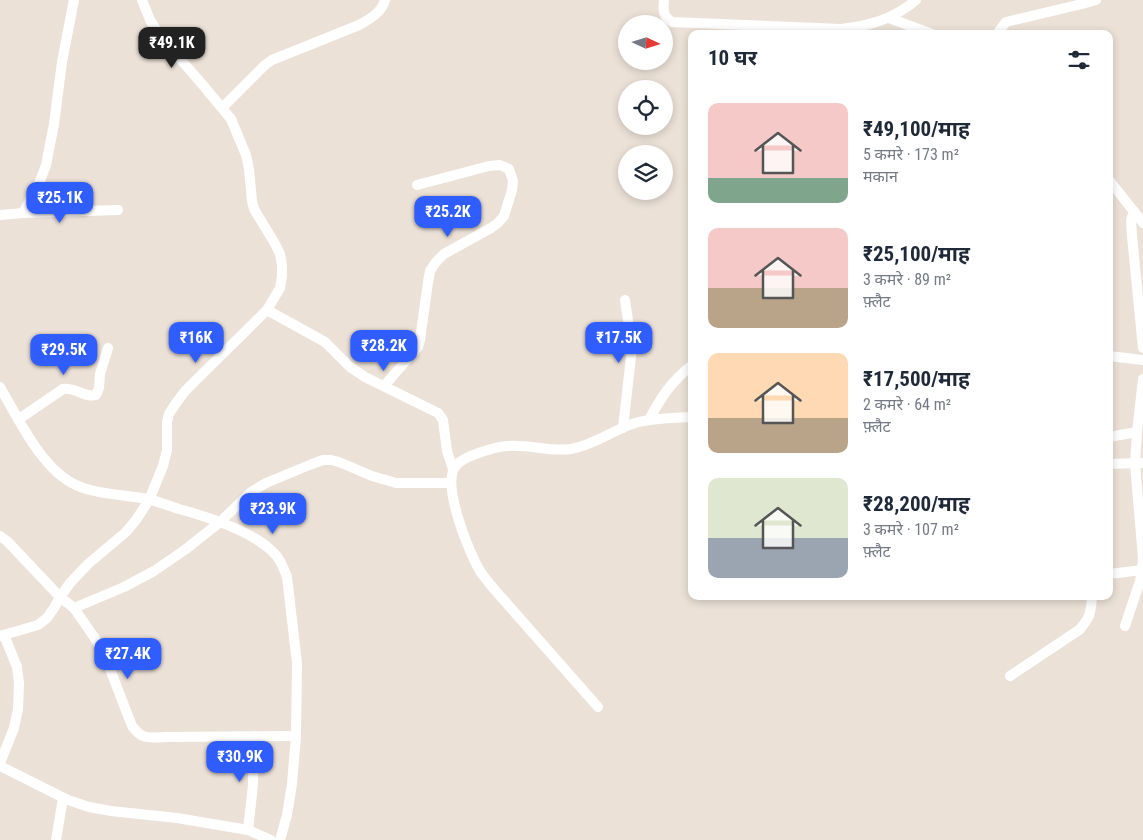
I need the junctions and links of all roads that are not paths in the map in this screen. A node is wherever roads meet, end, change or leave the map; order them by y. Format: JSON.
{"nodes":[{"id":1,"x":74,"y":0,"type":"edge"},
{"id":2,"x":142,"y":0,"type":"edge"},
{"id":3,"x":385,"y":0,"type":"edge"},
{"id":4,"x":664,"y":0,"type":"edge"},
{"id":5,"x":916,"y":0,"type":"edge"},
{"id":6,"x":1096,"y":0,"type":"edge"},
{"id":7,"x":1061,"y":5,"type":"edge"},
{"id":8,"x":889,"y":18,"type":"junction"},
{"id":9,"x":921,"y":30,"type":"edge"},
{"id":10,"x":1000,"y":30,"type":"edge"},
{"id":11,"x":222,"y":108,"type":"junction"},
{"id":12,"x":417,"y":185,"type":"dead end"},
{"id":13,"x":1113,"y":185,"type":"edge"},
{"id":14,"x":118,"y":210,"type":"dead end"},
{"id":15,"x":1134,"y":211,"type":"junction"},
{"id":16,"x":23,"y":213,"type":"junction"},
{"id":17,"x":0,"y":215,"type":"edge"},
{"id":18,"x":1143,"y":223,"type":"edge"},
{"id":19,"x":624,"y":300,"type":"dead end"},
{"id":20,"x":267,"y":310,"type":"junction"},
{"id":21,"x":108,"y":348,"type":"dead end"},
{"id":22,"x":1143,"y":348,"type":"edge"},
{"id":23,"x":1113,"y":356,"type":"edge"},
{"id":24,"x":1143,"y":360,"type":"edge"},
{"id":25,"x":688,"y":368,"type":"edge"},
{"id":26,"x":1143,"y":379,"type":"edge"},
{"id":27,"x":384,"y":386,"type":"junction"},
{"id":28,"x":0,"y":387,"type":"edge"},
{"id":29,"x":688,"y":417,"type":"edge"},
{"id":30,"x":19,"y":419,"type":"junction"},
{"id":31,"x":649,"y":420,"type":"junction"},
{"id":32,"x":622,"y":428,"type":"junction"},
{"id":33,"x":1137,"y":432,"type":"junction"},
{"id":34,"x":1113,"y":436,"type":"edge"},
{"id":35,"x":1113,"y":464,"type":"edge"},
{"id":36,"x":1139,"y":464,"type":"edge"},
{"id":37,"x":453,"y":469,"type":"junction"},
{"id":38,"x":451,"y":483,"type":"junction"},
{"id":39,"x":149,"y":500,"type":"junction"},
{"id":40,"x":220,"y":522,"type":"junction"},
{"id":41,"x":0,"y":536,"type":"edge"},
{"id":42,"x":1143,"y":570,"type":"edge"},
{"id":43,"x":1113,"y":574,"type":"edge"},
{"id":44,"x":60,"y":597,"type":"junction"},
{"id":45,"x":1092,"y":600,"type":"edge"},
{"id":46,"x":74,"y":608,"type":"junction"},
{"id":47,"x":1125,"y":626,"type":"dead end"},
{"id":48,"x":2,"y":635,"type":"edge"},
{"id":49,"x":1010,"y":676,"type":"dead end"},
{"id":50,"x":598,"y":707,"type":"dead end"},
{"id":51,"x":254,"y":736,"type":"junction"},
{"id":52,"x":296,"y":736,"type":"junction"},
{"id":53,"x":0,"y":765,"type":"edge"},
{"id":54,"x":64,"y":798,"type":"junction"},
{"id":55,"x":248,"y":830,"type":"junction"},
{"id":56,"x":56,"y":840,"type":"edge"},
{"id":57,"x":271,"y":840,"type":"edge"},
{"id":58,"x":280,"y":840,"type":"edge"}],
"edges":[{"from":1,"to":16,"type":"street"},
{"from":2,"to":11,"type":"street"},
{"from":3,"to":11,"type":"street"},
{"from":4,"to":8,"type":"street"},
{"from":5,"to":8,"type":"street"},
{"from":6,"to":7,"type":"street"},
{"from":7,"to":10,"type":"street"},
{"from":8,"to":9,"type":"street"},
{"from":11,"to":20,"type":"street"},
{"from":12,"to":27,"type":"street"},
{"from":13,"to":15,"type":"street"},
{"from":14,"to":16,"type":"street"},
{"from":15,"to":18,"type":"street"},
{"from":15,"to":22,"type":"street"},
{"from":16,"to":17,"type":"street"},
{"from":19,"to":32,"type":"street"},
{"from":20,"to":27,"type":"street"},
{"from":20,"to":39,"type":"street"},
{"from":21,"to":30,"type":"street"},
{"from":23,"to":24,"type":"street"},
{"from":25,"to":31,"type":"street"},
{"from":26,"to":33,"type":"street"},
{"from":27,"to":37,"type":"street"},
{"from":28,"to":30,"type":"street"},
{"from":29,"to":31,"type":"street"},
{"from":30,"to":39,"type":"street"},
{"from":31,"to":32,"type":"street"},
{"from":32,"to":37,"type":"street"},
{"from":33,"to":34,"type":"street"},
{"from":33,"to":36,"type":"street"},
{"from":35,"to":36,"type":"street"},
{"from":36,"to":42,"type":"street"},
{"from":37,"to":38,"type":"street"},
{"from":38,"to":40,"type":"street"},
{"from":38,"to":50,"type":"street"},
{"from":39,"to":40,"type":"street"},
{"from":39,"to":44,"type":"street"},
{"from":40,"to":46,"type":"street"},
{"from":40,"to":52,"type":"street"},
{"from":41,"to":44,"type":"street"},
{"from":42,"to":43,"type":"street"},
{"from":42,"to":47,"type":"street"},
{"from":44,"to":46,"type":"street"},
{"from":44,"to":48,"type":"street"},
{"from":45,"to":49,"type":"street"},
{"from":46,"to":51,"type":"street"},
{"from":48,"to":53,"type":"street"},
{"from":51,"to":52,"type":"street"},
{"from":51,"to":55,"type":"street"},
{"from":52,"to":58,"type":"street"},
{"from":53,"to":54,"type":"street"},
{"from":54,"to":55,"type":"street"},
{"from":54,"to":56,"type":"street"},
{"from":55,"to":57,"type":"street"}]}
